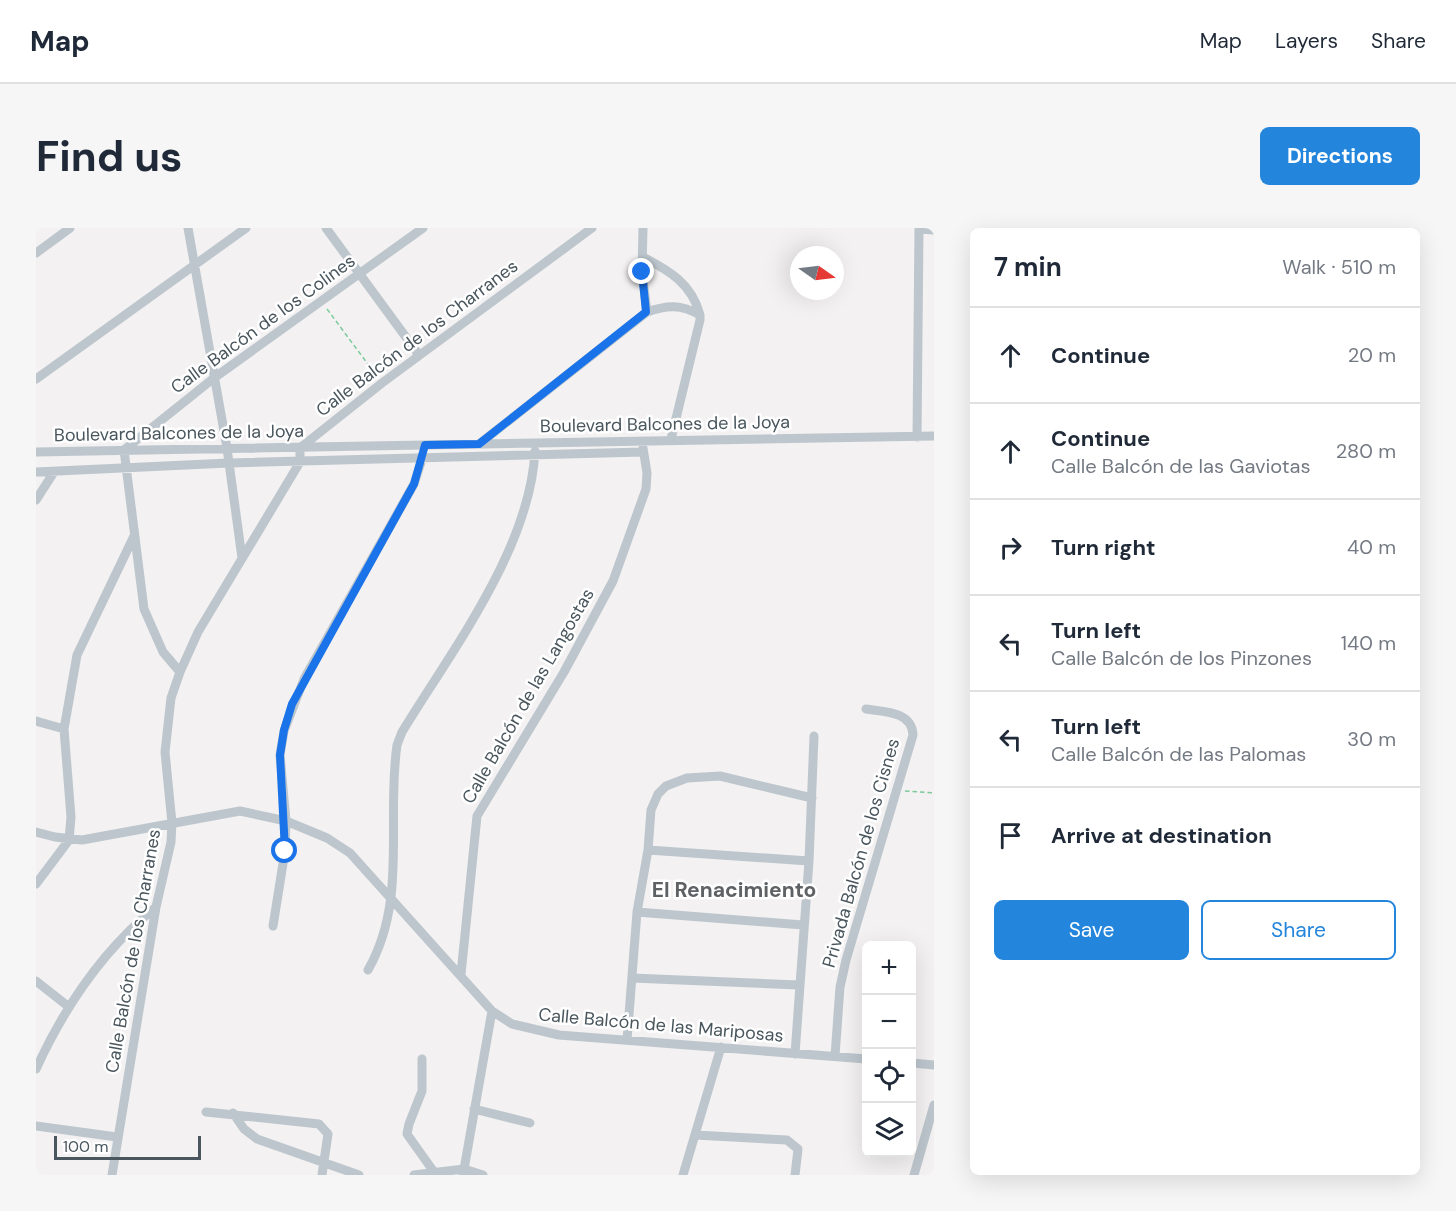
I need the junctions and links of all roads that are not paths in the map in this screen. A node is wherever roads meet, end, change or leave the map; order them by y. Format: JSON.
{"nodes":[{"id":1,"x":70,"y":228,"type":"edge"},
{"id":2,"x":188,"y":228,"type":"edge"},
{"id":3,"x":246,"y":228,"type":"edge"},
{"id":4,"x":326,"y":228,"type":"edge"},
{"id":5,"x":423,"y":228,"type":"edge"},
{"id":6,"x":592,"y":228,"type":"edge"},
{"id":7,"x":643,"y":228,"type":"edge"},
{"id":8,"x":919,"y":228,"type":"edge"},
{"id":9,"x":934,"y":230,"type":"edge"},
{"id":10,"x":36,"y":253,"type":"edge"},
{"id":11,"x":643,"y":257,"type":"junction"},
{"id":12,"x":194,"y":266,"type":"junction"},
{"id":13,"x":361,"y":273,"type":"junction"},
{"id":14,"x":646,"y":312,"type":"junction"},
{"id":15,"x":700,"y":315,"type":"junction"},
{"id":16,"x":419,"y":355,"type":"junction"},
{"id":17,"x":214,"y":378,"type":"junction"},
{"id":18,"x":36,"y":379,"type":"edge"},
{"id":19,"x":934,"y":436,"type":"edge"},
{"id":20,"x":916,"y":437,"type":"junction"},
{"id":21,"x":642,"y":440,"type":"junction"},
{"id":22,"x":670,"y":440,"type":"junction"},
{"id":23,"x":536,"y":442,"type":"junction"},
{"id":24,"x":479,"y":444,"type":"junction"},
{"id":25,"x":425,"y":445,"type":"junction"},
{"id":26,"x":227,"y":448,"type":"junction"},
{"id":27,"x":300,"y":448,"type":"junction"},
{"id":28,"x":124,"y":450,"type":"junction"},
{"id":29,"x":36,"y":452,"type":"edge"},
{"id":30,"x":643,"y":452,"type":"junction"},
{"id":31,"x":535,"y":456,"type":"junction"},
{"id":32,"x":422,"y":459,"type":"junction"},
{"id":33,"x":300,"y":462,"type":"junction"},
{"id":34,"x":229,"y":463,"type":"junction"},
{"id":35,"x":126,"y":469,"type":"junction"},
{"id":36,"x":54,"y":471,"type":"junction"},
{"id":37,"x":36,"y":472,"type":"edge"},
{"id":38,"x":36,"y":500,"type":"edge"},
{"id":39,"x":134,"y":536,"type":"junction"},
{"id":40,"x":242,"y":558,"type":"junction"},
{"id":41,"x":180,"y":672,"type":"junction"},
{"id":42,"x":866,"y":710,"type":"dead end"},
{"id":43,"x":36,"y":721,"type":"edge"},
{"id":44,"x":64,"y":729,"type":"junction"},
{"id":45,"x":814,"y":736,"type":"dead end"},
{"id":46,"x":812,"y":798,"type":"junction"},
{"id":47,"x":286,"y":820,"type":"junction"},
{"id":48,"x":172,"y":823,"type":"junction"},
{"id":49,"x":36,"y":832,"type":"edge"},
{"id":50,"x":69,"y":840,"type":"junction"},
{"id":51,"x":648,"y":850,"type":"junction"},
{"id":52,"x":809,"y":861,"type":"junction"},
{"id":53,"x":36,"y":884,"type":"edge"},
{"id":54,"x":393,"y":898,"type":"junction"},
{"id":55,"x":156,"y":907,"type":"junction"},
{"id":56,"x":637,"y":912,"type":"junction"},
{"id":57,"x":803,"y":925,"type":"junction"},
{"id":58,"x":273,"y":926,"type":"dead end"},
{"id":59,"x":368,"y":970,"type":"dead end"},
{"id":60,"x":461,"y":975,"type":"junction"},
{"id":61,"x":632,"y":978,"type":"junction"},
{"id":62,"x":36,"y":981,"type":"edge"},
{"id":63,"x":799,"y":985,"type":"junction"},
{"id":64,"x":69,"y":1007,"type":"junction"},
{"id":65,"x":492,"y":1011,"type":"junction"},
{"id":66,"x":627,"y":1040,"type":"junction"},
{"id":67,"x":721,"y":1047,"type":"junction"},
{"id":68,"x":795,"y":1054,"type":"junction"},
{"id":69,"x":835,"y":1056,"type":"junction"},
{"id":70,"x":422,"y":1059,"type":"dead end"},
{"id":71,"x":862,"y":1059,"type":"edge"},
{"id":72,"x":933,"y":1061,"type":"edge"},
{"id":73,"x":916,"y":1063,"type":"edge"},
{"id":74,"x":36,"y":1069,"type":"edge"},
{"id":75,"x":934,"y":1105,"type":"edge"},
{"id":76,"x":474,"y":1109,"type":"junction"},
{"id":77,"x":206,"y":1112,"type":"dead end"},
{"id":78,"x":233,"y":1113,"type":"junction"},
{"id":79,"x":530,"y":1123,"type":"dead end"},
{"id":80,"x":36,"y":1126,"type":"edge"},
{"id":81,"x":695,"y":1135,"type":"junction"},
{"id":82,"x":117,"y":1137,"type":"junction"},
{"id":83,"x":325,"y":1161,"type":"junction"},
{"id":84,"x":464,"y":1172,"type":"edge"},
{"id":85,"x":433,"y":1174,"type":"edge"},
{"id":86,"x":112,"y":1175,"type":"edge"},
{"id":87,"x":322,"y":1175,"type":"edge"},
{"id":88,"x":359,"y":1175,"type":"edge"},
{"id":89,"x":414,"y":1175,"type":"edge"},
{"id":90,"x":483,"y":1175,"type":"edge"},
{"id":91,"x":683,"y":1175,"type":"edge"},
{"id":92,"x":795,"y":1175,"type":"edge"},
{"id":93,"x":914,"y":1175,"type":"edge"}],
"edges":[{"from":1,"to":10,"type":"street"},
{"from":2,"to":12,"type":"street"},
{"from":3,"to":12,"type":"street"},
{"from":4,"to":13,"type":"street"},
{"from":5,"to":13,"type":"street","name":"Calle Balcón de los Colines"},
{"from":6,"to":16,"type":"street","name":"Calle Balcón de los Charranes"},
{"from":7,"to":11,"type":"street"},
{"from":8,"to":9,"type":"street"},
{"from":8,"to":20,"type":"street"},
{"from":11,"to":14,"type":"street"},
{"from":11,"to":15,"type":"street"},
{"from":12,"to":17,"type":"street"},
{"from":12,"to":18,"type":"street"},
{"from":13,"to":16,"type":"street"},
{"from":13,"to":17,"type":"street","name":"Calle Balcón de los Colines"},
{"from":14,"to":15,"type":"street"},
{"from":14,"to":24,"type":"street"},
{"from":15,"to":22,"type":"street"},
{"from":16,"to":27,"type":"street","name":"Calle Balcón de los Charranes"},
{"from":17,"to":26,"type":"street"},
{"from":17,"to":28,"type":"street","name":"Calle Balcón de los Colines"},
{"from":19,"to":20,"type":"street","name":"Boulevard Balcones de la Joya"},
{"from":20,"to":22,"type":"street","name":"Boulevard Balcones de la Joya"},
{"from":21,"to":22,"type":"street","name":"Boulevard Balcones de la Joya"},
{"from":21,"to":23,"type":"street","name":"Boulevard Balcones de la Joya"},
{"from":21,"to":30,"type":"street","name":"Calle Balcón de las Langostas"},
{"from":23,"to":24,"type":"street","name":"Boulevard Balcones de la Joya"},
{"from":23,"to":31,"type":"street"},
{"from":24,"to":25,"type":"street","name":"Boulevard Balcones de la Joya"},
{"from":25,"to":27,"type":"street","name":"Boulevard Balcones de la Joya"},
{"from":25,"to":32,"type":"street"},
{"from":26,"to":27,"type":"street","name":"Boulevard Balcones de la Joya"},
{"from":26,"to":28,"type":"street","name":"Boulevard Balcones de la Joya"},
{"from":26,"to":34,"type":"street"},
{"from":27,"to":33,"type":"street"},
{"from":28,"to":29,"type":"street","name":"Boulevard Balcones de la Joya"},
{"from":28,"to":35,"type":"street"},
{"from":30,"to":31,"type":"street","name":"Boulevard Balcones de la Joya"},
{"from":30,"to":60,"type":"street","name":"Calle Balcón de las Langostas"},
{"from":31,"to":32,"type":"street","name":"Boulevard Balcones de la Joya"},
{"from":31,"to":54,"type":"street"},
{"from":32,"to":33,"type":"street","name":"Boulevard Balcones de la Joya"},
{"from":32,"to":47,"type":"street"},
{"from":33,"to":34,"type":"street","name":"Boulevard Balcones de la Joya"},
{"from":33,"to":40,"type":"street","name":"Calle Balcón de los Charranes"},
{"from":34,"to":35,"type":"street","name":"Boulevard Balcones de la Joya"},
{"from":34,"to":40,"type":"street"},
{"from":35,"to":36,"type":"street","name":"Boulevard Balcones de la Joya"},
{"from":35,"to":39,"type":"street"},
{"from":36,"to":37,"type":"street","name":"Boulevard Balcones de la Joya"},
{"from":36,"to":38,"type":"street"},
{"from":39,"to":41,"type":"street"},
{"from":39,"to":44,"type":"street"},
{"from":40,"to":41,"type":"street","name":"Calle Balcón de los Charranes"},
{"from":41,"to":48,"type":"street","name":"Calle Balcón de los Charranes"},
{"from":42,"to":69,"type":"street","name":"Privada Balcón de los Cisnes"},
{"from":43,"to":44,"type":"street"},
{"from":44,"to":50,"type":"street"},
{"from":45,"to":46,"type":"street"},
{"from":46,"to":51,"type":"street"},
{"from":46,"to":52,"type":"street"},
{"from":47,"to":48,"type":"street","name":"Calle Balcón de las Mariposas"},
{"from":47,"to":54,"type":"street","name":"Calle Balcón de las Mariposas"},
{"from":47,"to":58,"type":"street"},
{"from":48,"to":50,"type":"street","name":"Calle Balcón de las Mariposas"},
{"from":48,"to":55,"type":"street","name":"Calle Balcón de los Charranes"},
{"from":49,"to":50,"type":"street","name":"Calle Balcón de las Mariposas"},
{"from":50,"to":53,"type":"street"},
{"from":51,"to":52,"type":"street"},
{"from":51,"to":56,"type":"street"},
{"from":52,"to":57,"type":"street"},
{"from":54,"to":59,"type":"street"},
{"from":54,"to":60,"type":"street","name":"Calle Balcón de las Mariposas"},
{"from":55,"to":64,"type":"street"},
{"from":55,"to":82,"type":"street","name":"Calle Balcón de los Charranes"},
{"from":56,"to":57,"type":"street"},
{"from":56,"to":61,"type":"street"},
{"from":57,"to":63,"type":"street"},
{"from":60,"to":65,"type":"street","name":"Calle Balcón de las Mariposas"},
{"from":61,"to":63,"type":"street"},
{"from":61,"to":66,"type":"street"},
{"from":62,"to":64,"type":"street"},
{"from":63,"to":68,"type":"street"},
{"from":64,"to":74,"type":"street"},
{"from":65,"to":66,"type":"street","name":"Calle Balcón de las Mariposas"},
{"from":65,"to":76,"type":"street"},
{"from":66,"to":67,"type":"street","name":"Calle Balcón de las Mariposas"},
{"from":67,"to":68,"type":"street","name":"Calle Balcón de las Mariposas"},
{"from":67,"to":81,"type":"street"},
{"from":68,"to":69,"type":"street","name":"Calle Balcón de las Mariposas"},
{"from":69,"to":71,"type":"street","name":"Calle Balcón de las Mariposas"},
{"from":70,"to":85,"type":"street"},
{"from":72,"to":73,"type":"street"},
{"from":75,"to":93,"type":"street"},
{"from":76,"to":79,"type":"street"},
{"from":76,"to":84,"type":"street"},
{"from":77,"to":78,"type":"street"},
{"from":78,"to":83,"type":"street"},
{"from":78,"to":83,"type":"street"},
{"from":80,"to":82,"type":"street"},
{"from":81,"to":91,"type":"street"},
{"from":81,"to":92,"type":"street"},
{"from":82,"to":86,"type":"street","name":"Calle Balcón de los Charranes"},
{"from":83,"to":87,"type":"street"},
{"from":83,"to":88,"type":"street"},
{"from":84,"to":85,"type":"street"},
{"from":84,"to":90,"type":"street"},
{"from":85,"to":89,"type":"street"}]}
